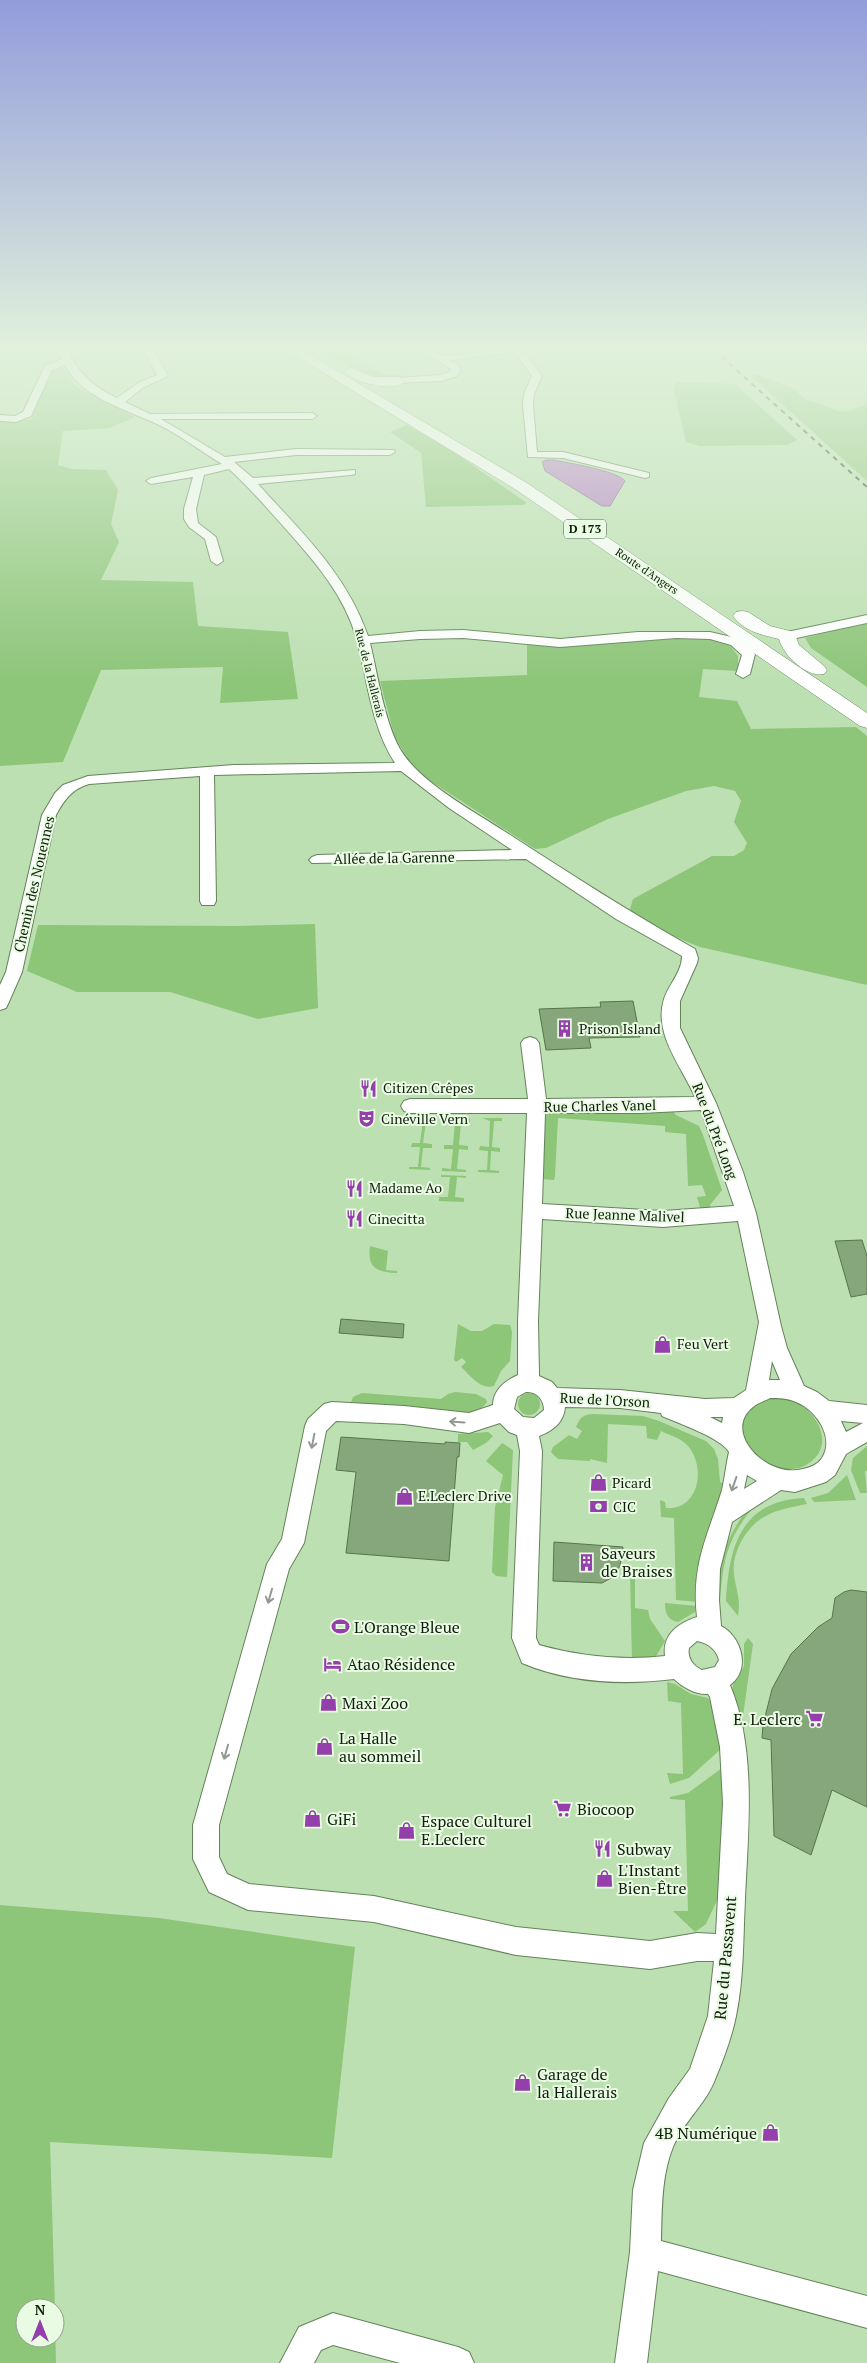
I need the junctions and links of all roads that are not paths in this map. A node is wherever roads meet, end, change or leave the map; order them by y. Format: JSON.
{"nodes":[{"id":1,"x":224,"y":460,"type":"edge"},
{"id":2,"x":239,"y":460,"type":"edge"},
{"id":3,"x":478,"y":460,"type":"edge"},
{"id":4,"x":490,"y":460,"type":"edge"},
{"id":5,"x":585,"y":460,"type":"edge"},
{"id":6,"x":227,"y":462,"type":"junction"},
{"id":7,"x":201,"y":472,"type":"junction"},
{"id":8,"x":351,"y":472,"type":"dead end"},
{"id":9,"x":646,"y":475,"type":"dead end"},
{"id":10,"x":152,"y":481,"type":"dead end"},
{"id":11,"x":250,"y":482,"type":"junction"},
{"id":12,"x":217,"y":561,"type":"dead end"},
{"id":13,"x":698,"y":593,"type":"junction"},
{"id":14,"x":867,"y":619,"type":"edge"},
{"id":15,"x":788,"y":636,"type":"junction"},
{"id":16,"x":363,"y":640,"type":"junction"},
{"id":17,"x":743,"y":674,"type":"dead end"},
{"id":18,"x":823,"y":677,"type":"junction"},
{"id":19,"x":867,"y":709,"type":"edge"},
{"id":20,"x":867,"y":722,"type":"edge"},
{"id":21,"x":405,"y":767,"type":"junction"},
{"id":22,"x":207,"y":772,"type":"junction"},
{"id":23,"x":500,"y":835,"type":"junction"},
{"id":24,"x":471,"y":854,"type":"junction"},
{"id":25,"x":528,"y":854,"type":"junction"},
{"id":26,"x":317,"y":860,"type":"dead end"},
{"id":27,"x":208,"y":901,"type":"dead end"},
{"id":28,"x":684,"y":948,"type":"joint"},
{"id":29,"x":0,"y":1004,"type":"edge"},
{"id":30,"x":530,"y":1043,"type":"dead end"},
{"id":31,"x":707,"y":1102,"type":"junction"},
{"id":32,"x":410,"y":1106,"type":"dead end"},
{"id":33,"x":537,"y":1107,"type":"junction"},
{"id":34,"x":533,"y":1211,"type":"junction"},
{"id":35,"x":746,"y":1213,"type":"junction"},
{"id":36,"x":768,"y":1323,"type":"junction"},
{"id":37,"x":529,"y":1383,"type":"junction"},
{"id":38,"x":756,"y":1392,"type":"junction"},
{"id":39,"x":796,"y":1392,"type":"junction"},
{"id":40,"x":553,"y":1397,"type":"junction"},
{"id":41,"x":658,"y":1403,"type":"junction"},
{"id":42,"x":737,"y":1408,"type":"junction"},
{"id":43,"x":503,"y":1410,"type":"junction"},
{"id":44,"x":824,"y":1410,"type":"junction"},
{"id":45,"x":867,"y":1414,"type":"edge"},
{"id":46,"x":527,"y":1428,"type":"junction"},
{"id":47,"x":867,"y":1432,"type":"edge"},
{"id":48,"x":736,"y":1447,"type":"junction"},
{"id":49,"x":837,"y":1448,"type":"junction"},
{"id":50,"x":777,"y":1480,"type":"junction"},
{"id":51,"x":725,"y":1514,"type":"junction"},
{"id":52,"x":710,"y":1630,"type":"junction"},
{"id":53,"x":679,"y":1666,"type":"junction"},
{"id":54,"x":714,"y":1681,"type":"junction"},
{"id":55,"x":729,"y":1950,"type":"junction"},
{"id":56,"x":646,"y":2252,"type":"junction"},
{"id":57,"x":867,"y":2312,"type":"edge"},
{"id":58,"x":296,"y":2363,"type":"edge"},
{"id":59,"x":458,"y":2363,"type":"edge"},
{"id":60,"x":631,"y":2363,"type":"edge"}],
"edges":[{"from":1,"to":6,"type":"street","name":"Rue de la Hallerais"},
{"from":2,"to":6,"type":"street"},
{"from":3,"to":20,"type":"highway","name":"Route d'Angers","number":"D 173"},
{"from":4,"to":13,"type":"highway","name":"Route d'Angers","number":"D 173"},
{"from":5,"to":9,"type":"street"},
{"from":6,"to":7,"type":"street"},
{"from":6,"to":11,"type":"street","name":"Rue de la Hallerais"},
{"from":7,"to":10,"type":"street"},
{"from":7,"to":12,"type":"street"},
{"from":8,"to":11,"type":"street"},
{"from":11,"to":16,"type":"street","name":"Rue de la Hallerais"},
{"from":13,"to":15,"type":"highway"},
{"from":13,"to":18,"type":"highway","name":"Route d'Angers","number":"D 173"},
{"from":14,"to":15,"type":"street"},
{"from":15,"to":18,"type":"highway"},
{"from":16,"to":17,"type":"street"},
{"from":16,"to":21,"type":"street","name":"Rue de la Hallerais"},
{"from":18,"to":19,"type":"highway","name":"Route d'Angers","number":"D 173"},
{"from":21,"to":22,"type":"street","name":"Chemin des Nouennes"},
{"from":21,"to":23,"type":"street","name":"Rue de la Hallerais"},
{"from":22,"to":27,"type":"street"},
{"from":22,"to":29,"type":"street","name":"Chemin des Nouennes"},
{"from":23,"to":24,"type":"street","name":"Allée de la Garenne"},
{"from":23,"to":25,"type":"street","name":"Rue de la Hallerais"},
{"from":24,"to":25,"type":"street","name":"Allée de la Garenne"},
{"from":24,"to":26,"type":"street","name":"Allée de la Garenne"},
{"from":25,"to":28,"type":"street","name":"Rue de la Hallerais"},
{"from":28,"to":31,"type":"street","name":"Rue du Pré Long"},
{"from":30,"to":33,"type":"street"},
{"from":31,"to":33,"type":"street","name":"Rue Charles Vanel"},
{"from":31,"to":35,"type":"street","name":"Rue du Pré Long"},
{"from":32,"to":33,"type":"street"},
{"from":33,"to":34,"type":"street","name":"Rue Charles Vanel"},
{"from":34,"to":35,"type":"street","name":"Rue Jeanne Malivel"},
{"from":34,"to":37,"type":"street","name":"Rue Charles Vanel"},
{"from":35,"to":36,"type":"street","name":"Rue du Pré Long"},
{"from":36,"to":38,"type":"street","name":"Rue du Pré Long"},
{"from":36,"to":39,"type":"street","name":"Rue du Pré Long"},
{"from":37,"to":40,"type":"street"},
{"from":37,"to":43,"type":"street"},
{"from":38,"to":39,"type":"street"},
{"from":38,"to":42,"type":"street"},
{"from":39,"to":44,"type":"street"},
{"from":40,"to":41,"type":"street","name":"Rue de l'Orson"},
{"from":40,"to":46,"type":"street"},
{"from":41,"to":42,"type":"street","name":"Rue de l'Orson"},
{"from":41,"to":48,"type":"street","name":"Rue de l'Orson"},
{"from":42,"to":48,"type":"street"},
{"from":43,"to":46,"type":"street"},
{"from":43,"to":55,"type":"street","one_way":true},
{"from":44,"to":45,"type":"street"},
{"from":44,"to":49,"type":"street"},
{"from":46,"to":53,"type":"street"},
{"from":47,"to":49,"type":"street"},
{"from":48,"to":50,"type":"street"},
{"from":48,"to":51,"type":"street","one_way":true},
{"from":49,"to":50,"type":"street"},
{"from":50,"to":51,"type":"street"},
{"from":51,"to":52,"type":"street"},
{"from":52,"to":53,"type":"street"},
{"from":52,"to":54,"type":"street"},
{"from":53,"to":54,"type":"street"},
{"from":54,"to":55,"type":"street","name":"Rue du Passavent"},
{"from":55,"to":56,"type":"street","name":"Rue du Passavent"},
{"from":56,"to":57,"type":"street"},
{"from":56,"to":60,"type":"street","name":"Rue du Passavent"},
{"from":58,"to":59,"type":"street"}]}
